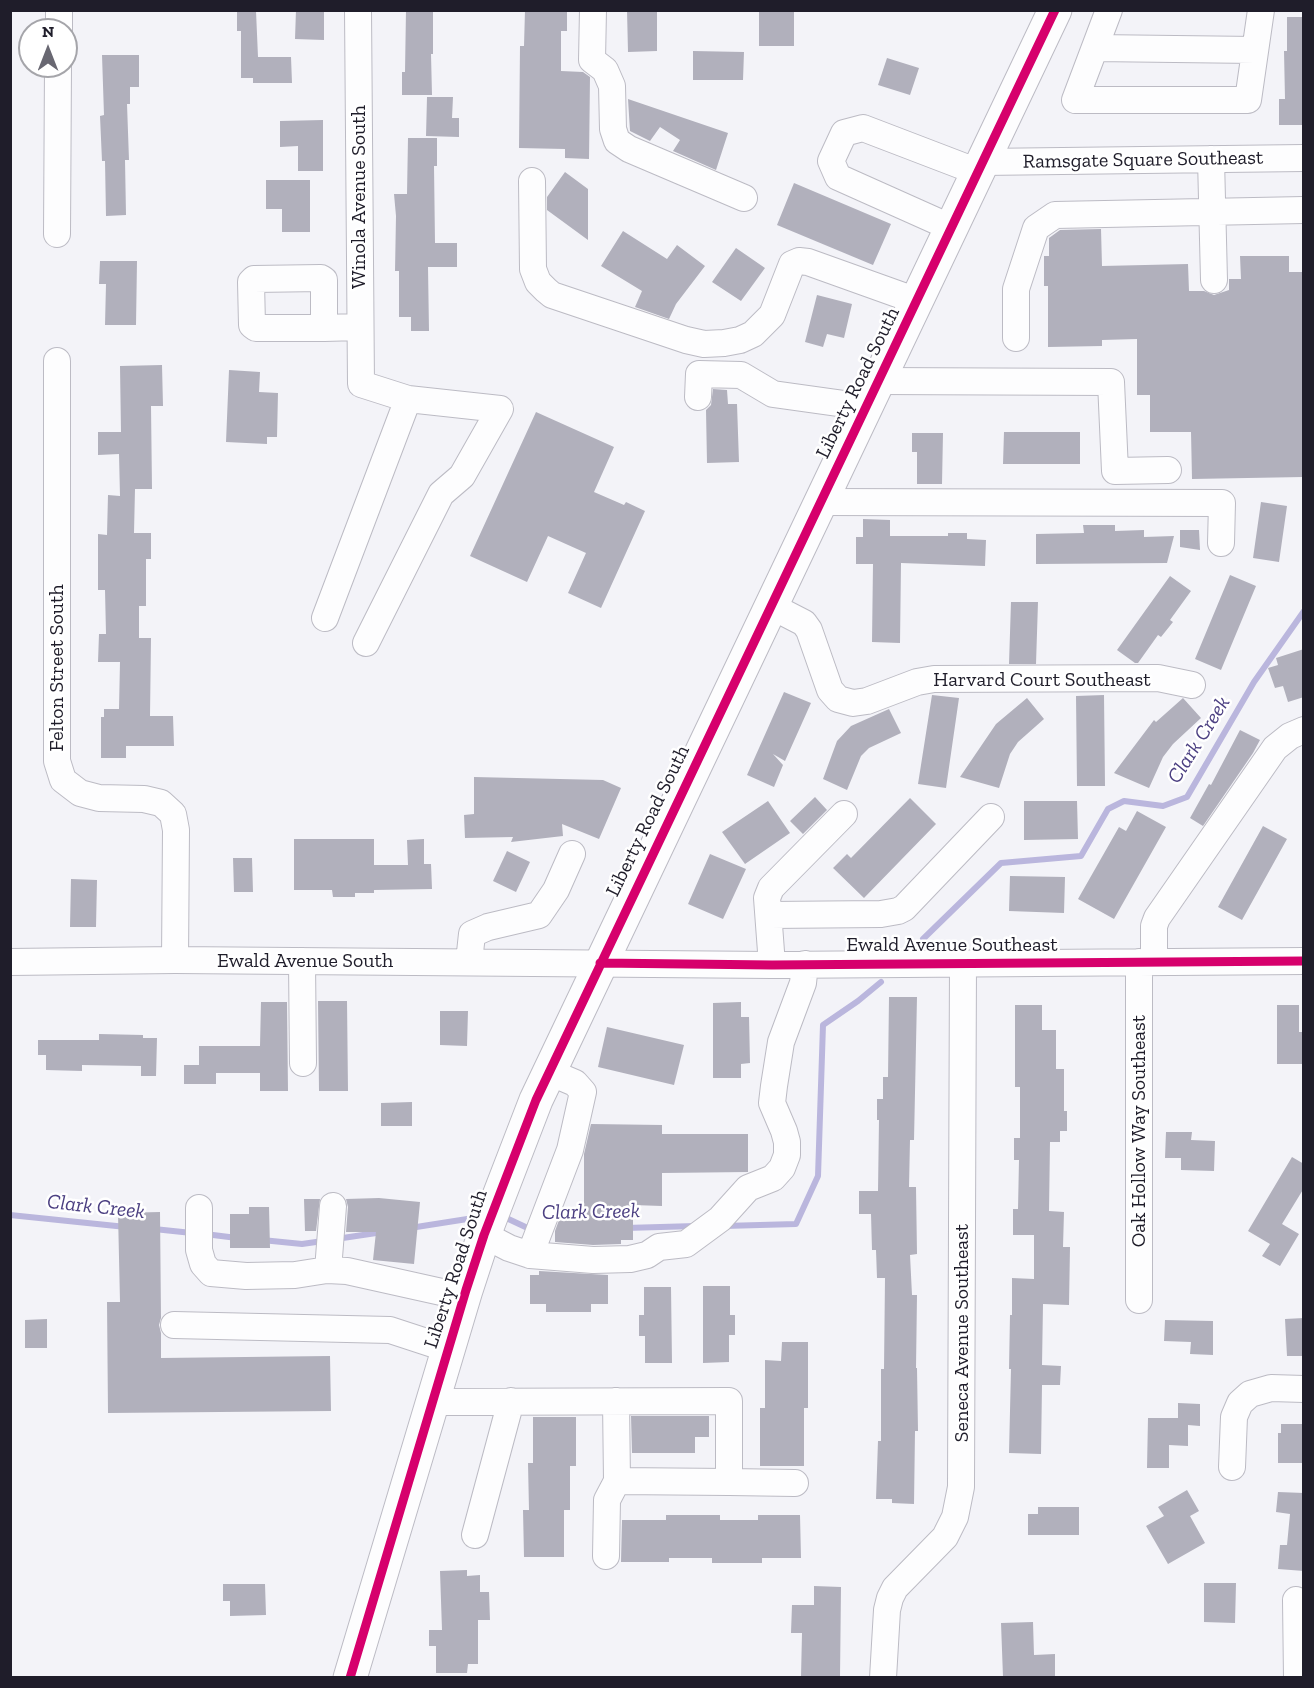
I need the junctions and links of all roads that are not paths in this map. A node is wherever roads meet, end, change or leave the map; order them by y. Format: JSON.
{"nodes":[{"id":1,"x":358,"y":10,"type":"edge"},
{"id":2,"x":593,"y":10,"type":"edge"},
{"id":3,"x":1055,"y":10,"type":"edge"},
{"id":4,"x":1109,"y":10,"type":"edge"},
{"id":5,"x":1261,"y":10,"type":"edge"},
{"id":6,"x":1095,"y":48,"type":"junction"},
{"id":7,"x":1255,"y":50,"type":"junction"},
{"id":8,"x":58,"y":78,"type":"edge"},
{"id":9,"x":1304,"y":158,"type":"edge"},
{"id":10,"x":1211,"y":159,"type":"junction"},
{"id":11,"x":980,"y":167,"type":"junction"},
{"id":12,"x":532,"y":181,"type":"dead end"},
{"id":13,"x":744,"y":198,"type":"dead end"},
{"id":14,"x":1212,"y":210,"type":"junction"},
{"id":15,"x":1304,"y":210,"type":"edge"},
{"id":16,"x":952,"y":228,"type":"junction"},
{"id":17,"x":57,"y":234,"type":"dead end"},
{"id":18,"x":1214,"y":280,"type":"dead end"},
{"id":19,"x":917,"y":302,"type":"junction"},
{"id":20,"x":359,"y":327,"type":"junction"},
{"id":21,"x":324,"y":328,"type":"dead end"},
{"id":22,"x":1016,"y":338,"type":"dead end"},
{"id":23,"x":57,"y":361,"type":"dead end"},
{"id":24,"x":872,"y":394,"type":"junction"},
{"id":25,"x":698,"y":397,"type":"dead end"},
{"id":26,"x":408,"y":399,"type":"junction"},
{"id":27,"x":1168,"y":470,"type":"dead end"},
{"id":28,"x":821,"y":502,"type":"junction"},
{"id":29,"x":1221,"y":543,"type":"dead end"},
{"id":30,"x":771,"y":606,"type":"junction"},
{"id":31,"x":325,"y":618,"type":"dead end"},
{"id":32,"x":366,"y":643,"type":"dead end"},
{"id":33,"x":1192,"y":685,"type":"dead end"},
{"id":34,"x":1304,"y":730,"type":"edge"},
{"id":35,"x":844,"y":814,"type":"dead end"},
{"id":36,"x":991,"y":817,"type":"dead end"},
{"id":37,"x":572,"y":854,"type":"dead end"},
{"id":38,"x":770,"y":915,"type":"junction"},
{"id":39,"x":176,"y":960,"type":"junction"},
{"id":40,"x":302,"y":961,"type":"junction"},
{"id":41,"x":1304,"y":961,"type":"edge"},
{"id":42,"x":10,"y":962,"type":"edge"},
{"id":43,"x":469,"y":962,"type":"junction"},
{"id":44,"x":1146,"y":962,"type":"junction"},
{"id":45,"x":600,"y":963,"type":"junction"},
{"id":46,"x":963,"y":963,"type":"junction"},
{"id":47,"x":805,"y":964,"type":"junction"},
{"id":48,"x":772,"y":965,"type":"junction"},
{"id":49,"x":303,"y":1064,"type":"dead end"},
{"id":50,"x":549,"y":1072,"type":"junction"},
{"id":51,"x":333,"y":1206,"type":"dead end"},
{"id":52,"x":199,"y":1208,"type":"dead end"},
{"id":53,"x":484,"y":1235,"type":"junction"},
{"id":54,"x":530,"y":1255,"type":"junction"},
{"id":55,"x":328,"y":1270,"type":"junction"},
{"id":56,"x":464,"y":1297,"type":"junction"},
{"id":57,"x":1139,"y":1300,"type":"dead end"},
{"id":58,"x":174,"y":1325,"type":"dead end"},
{"id":59,"x":448,"y":1349,"type":"junction"},
{"id":60,"x":1304,"y":1389,"type":"edge"},
{"id":61,"x":512,"y":1401,"type":"junction"},
{"id":62,"x":616,"y":1401,"type":"junction"},
{"id":63,"x":433,"y":1402,"type":"junction"},
{"id":64,"x":1232,"y":1467,"type":"dead end"},
{"id":65,"x":617,"y":1481,"type":"junction"},
{"id":66,"x":729,"y":1482,"type":"junction"},
{"id":67,"x":795,"y":1483,"type":"dead end"},
{"id":68,"x":475,"y":1534,"type":"dead end"},
{"id":69,"x":606,"y":1556,"type":"dead end"},
{"id":70,"x":1296,"y":1600,"type":"dead end"},
{"id":71,"x":350,"y":1677,"type":"edge"},
{"id":72,"x":883,"y":1677,"type":"edge"},
{"id":73,"x":1297,"y":1677,"type":"edge"}],
"edges":[{"from":1,"to":20,"type":"street","name":"Winola Avenue South"},
{"from":2,"to":13,"type":"street"},
{"from":3,"to":11,"type":"main road","name":"Liberty Road South"},
{"from":4,"to":6,"type":"street"},
{"from":5,"to":7,"type":"street"},
{"from":6,"to":7,"type":"street"},
{"from":6,"to":7,"type":"street"},
{"from":8,"to":17,"type":"street"},
{"from":9,"to":10,"type":"street","name":"Ramsgate Square Southeast"},
{"from":10,"to":11,"type":"street","name":"Ramsgate Square Southeast"},
{"from":10,"to":14,"type":"street"},
{"from":11,"to":16,"type":"main road","name":"Liberty Road South"},
{"from":11,"to":16,"type":"street"},
{"from":12,"to":19,"type":"street"},
{"from":14,"to":15,"type":"street"},
{"from":14,"to":18,"type":"street"},
{"from":14,"to":22,"type":"street"},
{"from":16,"to":19,"type":"main road","name":"Liberty Road South"},
{"from":19,"to":24,"type":"main road","name":"Liberty Road South"},
{"from":20,"to":21,"type":"street"},
{"from":20,"to":26,"type":"street","name":"Winola Avenue South"},
{"from":23,"to":39,"type":"street","name":"Felton Street South"},
{"from":24,"to":25,"type":"street"},
{"from":24,"to":27,"type":"street"},
{"from":24,"to":28,"type":"main road","name":"Liberty Road South"},
{"from":26,"to":31,"type":"street"},
{"from":26,"to":32,"type":"street"},
{"from":28,"to":29,"type":"street"},
{"from":28,"to":30,"type":"main road","name":"Liberty Road South"},
{"from":30,"to":33,"type":"street","name":"Harvard Court Southeast"},
{"from":30,"to":45,"type":"main road","name":"Liberty Road South"},
{"from":34,"to":44,"type":"street","name":"Oak Hollow Way Southeast"},
{"from":35,"to":38,"type":"street"},
{"from":36,"to":38,"type":"street"},
{"from":37,"to":43,"type":"street"},
{"from":38,"to":48,"type":"street"},
{"from":39,"to":40,"type":"street","name":"Ewald Avenue South"},
{"from":39,"to":42,"type":"street","name":"Ewald Avenue South"},
{"from":40,"to":43,"type":"street","name":"Ewald Avenue South"},
{"from":40,"to":49,"type":"street"},
{"from":41,"to":44,"type":"street","name":"Ewald Avenue Southeast"},
{"from":43,"to":45,"type":"street","name":"Ewald Avenue South"},
{"from":44,"to":46,"type":"street","name":"Ewald Avenue Southeast"},
{"from":44,"to":57,"type":"street","name":"Oak Hollow Way Southeast"},
{"from":45,"to":48,"type":"street","name":"Ewald Avenue Southeast"},
{"from":45,"to":50,"type":"main road","name":"Liberty Road South"},
{"from":46,"to":47,"type":"street","name":"Ewald Avenue Southeast"},
{"from":46,"to":72,"type":"street","name":"Seneca Avenue Southeast"},
{"from":47,"to":48,"type":"street","name":"Ewald Avenue Southeast"},
{"from":47,"to":54,"type":"street"},
{"from":50,"to":53,"type":"main road","name":"Liberty Road South"},
{"from":50,"to":54,"type":"street"},
{"from":51,"to":55,"type":"street"},
{"from":52,"to":55,"type":"street"},
{"from":53,"to":54,"type":"street"},
{"from":53,"to":56,"type":"main road","name":"Liberty Road South"},
{"from":55,"to":56,"type":"street"},
{"from":56,"to":59,"type":"main road","name":"Liberty Road South"},
{"from":58,"to":59,"type":"street"},
{"from":59,"to":63,"type":"main road","name":"Liberty Road South"},
{"from":60,"to":64,"type":"street"},
{"from":61,"to":62,"type":"street"},
{"from":61,"to":63,"type":"street"},
{"from":61,"to":68,"type":"street"},
{"from":62,"to":65,"type":"street"},
{"from":62,"to":66,"type":"street"},
{"from":63,"to":71,"type":"main road","name":"Liberty Road South"},
{"from":65,"to":66,"type":"street"},
{"from":65,"to":69,"type":"street"},
{"from":66,"to":67,"type":"street"},
{"from":70,"to":73,"type":"street"}]}
